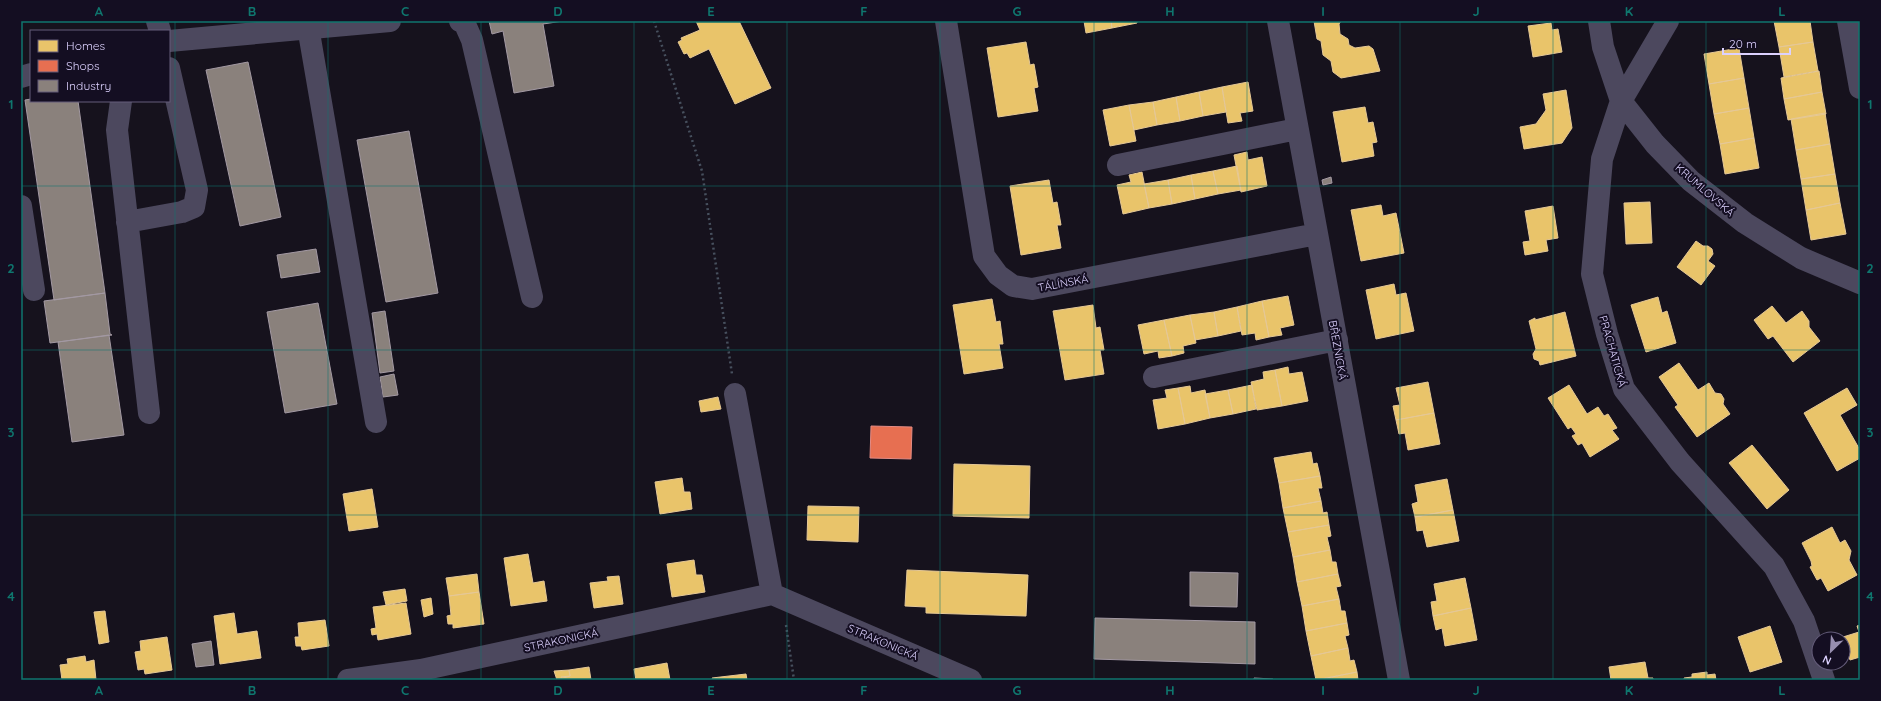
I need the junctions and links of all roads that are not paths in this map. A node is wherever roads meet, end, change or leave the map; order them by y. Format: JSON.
{"nodes":[{"id":1,"x":390,"y":21,"type":"edge"},
{"id":2,"x":460,"y":21,"type":"edge"},
{"id":3,"x":946,"y":21,"type":"edge"},
{"id":4,"x":1278,"y":21,"type":"edge"},
{"id":5,"x":1599,"y":21,"type":"edge"},
{"id":6,"x":1668,"y":21,"type":"edge"},
{"id":7,"x":1848,"y":21,"type":"edge"},
{"id":8,"x":308,"y":24,"type":"edge"},
{"id":9,"x":170,"y":41,"type":"edge"},
{"id":10,"x":170,"y":72,"type":"edge"},
{"id":11,"x":1860,"y":88,"type":"edge"},
{"id":12,"x":1621,"y":101,"type":"junction"},
{"id":13,"x":121,"y":102,"type":"edge"},
{"id":14,"x":1298,"y":129,"type":"junction"},
{"id":15,"x":1118,"y":164,"type":"dead end"},
{"id":16,"x":21,"y":206,"type":"edge"},
{"id":17,"x":127,"y":222,"type":"junction"},
{"id":18,"x":1317,"y":234,"type":"junction"},
{"id":19,"x":1860,"y":283,"type":"edge"},
{"id":20,"x":34,"y":290,"type":"dead end"},
{"id":21,"x":532,"y":297,"type":"dead end"},
{"id":22,"x":1337,"y":340,"type":"junction"},
{"id":23,"x":1154,"y":378,"type":"dead end"},
{"id":24,"x":735,"y":394,"type":"road end"},
{"id":25,"x":149,"y":413,"type":"dead end"},
{"id":26,"x":376,"y":422,"type":"dead end"},
{"id":27,"x":772,"y":594,"type":"junction"},
{"id":28,"x":348,"y":680,"type":"edge"},
{"id":29,"x":971,"y":680,"type":"edge"},
{"id":30,"x":1399,"y":680,"type":"edge"},
{"id":31,"x":1824,"y":680,"type":"edge"}],
"edges":[{"from":1,"to":8,"type":"street"},
{"from":2,"to":21,"type":"street"},
{"from":3,"to":18,"type":"street","name":"TÁLÍNSKÁ"},
{"from":4,"to":14,"type":"street","name":"BŘEZNICKÁ"},
{"from":5,"to":12,"type":"street","name":"KRUMLOVSKÁ"},
{"from":6,"to":12,"type":"street","name":"PRACHATICKÁ"},
{"from":7,"to":11,"type":"street"},
{"from":8,"to":9,"type":"street"},
{"from":8,"to":26,"type":"street"},
{"from":10,"to":17,"type":"street"},
{"from":12,"to":19,"type":"street","name":"KRUMLOVSKÁ"},
{"from":12,"to":31,"type":"street","name":"PRACHATICKÁ"},
{"from":13,"to":17,"type":"street"},
{"from":14,"to":15,"type":"street"},
{"from":14,"to":18,"type":"street","name":"BŘEZNICKÁ"},
{"from":16,"to":20,"type":"street"},
{"from":17,"to":25,"type":"street"},
{"from":18,"to":22,"type":"street","name":"BŘEZNICKÁ"},
{"from":22,"to":23,"type":"street"},
{"from":22,"to":30,"type":"street","name":"BŘEZNICKÁ"},
{"from":24,"to":27,"type":"street"},
{"from":27,"to":28,"type":"street","name":"STRAKONICKÁ"},
{"from":27,"to":29,"type":"street","name":"STRAKONICKÁ"}]}
